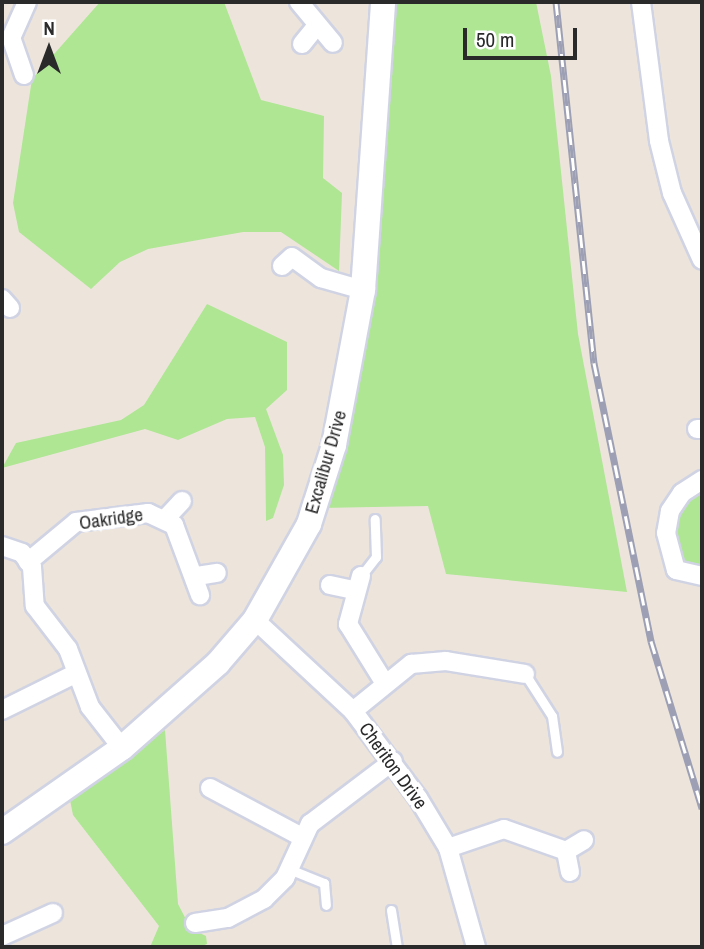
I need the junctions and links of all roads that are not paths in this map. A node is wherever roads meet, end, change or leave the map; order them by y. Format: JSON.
{"nodes":[{"id":1,"x":27,"y":2,"type":"edge"},
{"id":2,"x":299,"y":2,"type":"edge"},
{"id":3,"x":383,"y":2,"type":"edge"},
{"id":4,"x":641,"y":2,"type":"edge"},
{"id":5,"x":316,"y":27,"type":"junction"},
{"id":6,"x":333,"y":43,"type":"dead end"},
{"id":7,"x":302,"y":44,"type":"dead end"},
{"id":8,"x":9,"y":55,"type":"edge"},
{"id":9,"x":24,"y":75,"type":"dead end"},
{"id":10,"x":702,"y":260,"type":"edge"},
{"id":11,"x":282,"y":266,"type":"dead end"},
{"id":12,"x":363,"y":290,"type":"junction"},
{"id":13,"x":702,"y":480,"type":"edge"},
{"id":14,"x":182,"y":501,"type":"dead end"},
{"id":15,"x":167,"y":517,"type":"junction"},
{"id":16,"x":375,"y":519,"type":"dead end"},
{"id":17,"x":2,"y":547,"type":"edge"},
{"id":18,"x":28,"y":562,"type":"junction"},
{"id":19,"x":217,"y":573,"type":"dead end"},
{"id":20,"x":197,"y":576,"type":"junction"},
{"id":21,"x":702,"y":576,"type":"edge"},
{"id":22,"x":357,"y":583,"type":"junction"},
{"id":23,"x":330,"y":585,"type":"dead end"},
{"id":24,"x":200,"y":596,"type":"dead end"},
{"id":25,"x":255,"y":620,"type":"junction"},
{"id":26,"x":75,"y":674,"type":"junction"},
{"id":27,"x":525,"y":674,"type":"joint"},
{"id":28,"x":384,"y":681,"type":"junction"},
{"id":29,"x":2,"y":710,"type":"edge"},
{"id":30,"x":353,"y":711,"type":"junction"},
{"id":31,"x":122,"y":748,"type":"junction"},
{"id":32,"x":557,"y":752,"type":"dead end"},
{"id":33,"x":393,"y":761,"type":"junction"},
{"id":34,"x":234,"y":777,"type":"dead end"},
{"id":35,"x":210,"y":788,"type":"dead end"},
{"id":36,"x":228,"y":795,"type":"junction"},
{"id":37,"x":2,"y":832,"type":"edge"},
{"id":38,"x":300,"y":836,"type":"junction"},
{"id":39,"x":584,"y":839,"type":"dead end"},
{"id":40,"x":448,"y":848,"type":"junction"},
{"id":41,"x":566,"y":851,"type":"junction"},
{"id":42,"x":289,"y":869,"type":"junction"},
{"id":43,"x":570,"y":872,"type":"dead end"},
{"id":44,"x":326,"y":905,"type":"dead end"},
{"id":45,"x":391,"y":911,"type":"dead end"},
{"id":46,"x":53,"y":913,"type":"dead end"},
{"id":47,"x":195,"y":923,"type":"dead end"},
{"id":48,"x":2,"y":936,"type":"edge"},
{"id":49,"x":397,"y":947,"type":"edge"},
{"id":50,"x":476,"y":947,"type":"edge"}],
"edges":[{"from":1,"to":8,"type":"street"},
{"from":2,"to":5,"type":"street"},
{"from":3,"to":12,"type":"street","name":"Excalibur Drive"},
{"from":4,"to":10,"type":"street"},
{"from":5,"to":6,"type":"street"},
{"from":5,"to":7,"type":"street"},
{"from":8,"to":9,"type":"street"},
{"from":11,"to":12,"type":"street"},
{"from":12,"to":25,"type":"street","name":"Excalibur Drive"},
{"from":13,"to":21,"type":"street"},
{"from":14,"to":15,"type":"street","name":"Oakridge"},
{"from":15,"to":18,"type":"street","name":"Oakridge"},
{"from":15,"to":20,"type":"street","name":"Oakridge"},
{"from":16,"to":22,"type":"lane"},
{"from":17,"to":18,"type":"street"},
{"from":18,"to":26,"type":"street"},
{"from":19,"to":20,"type":"street"},
{"from":20,"to":24,"type":"street","name":"Oakridge"},
{"from":22,"to":23,"type":"street"},
{"from":22,"to":28,"type":"street"},
{"from":25,"to":30,"type":"street","name":"Cheriton Drive"},
{"from":25,"to":31,"type":"street","name":"Excalibur Drive"},
{"from":26,"to":29,"type":"street"},
{"from":26,"to":31,"type":"street"},
{"from":27,"to":28,"type":"street"},
{"from":27,"to":32,"type":"lane"},
{"from":28,"to":30,"type":"street"},
{"from":30,"to":33,"type":"street","name":"Cheriton Drive"},
{"from":31,"to":37,"type":"street","name":"Excalibur Drive"},
{"from":33,"to":38,"type":"street"},
{"from":33,"to":40,"type":"street","name":"Cheriton Drive"},
{"from":34,"to":36,"type":"street"},
{"from":35,"to":36,"type":"street"},
{"from":36,"to":38,"type":"street"},
{"from":38,"to":42,"type":"street"},
{"from":39,"to":41,"type":"street"},
{"from":40,"to":41,"type":"street"},
{"from":40,"to":50,"type":"street","name":"Cheriton Drive"},
{"from":41,"to":43,"type":"street"},
{"from":42,"to":44,"type":"lane"},
{"from":42,"to":47,"type":"street"},
{"from":45,"to":49,"type":"lane"},
{"from":46,"to":48,"type":"street"}]}
